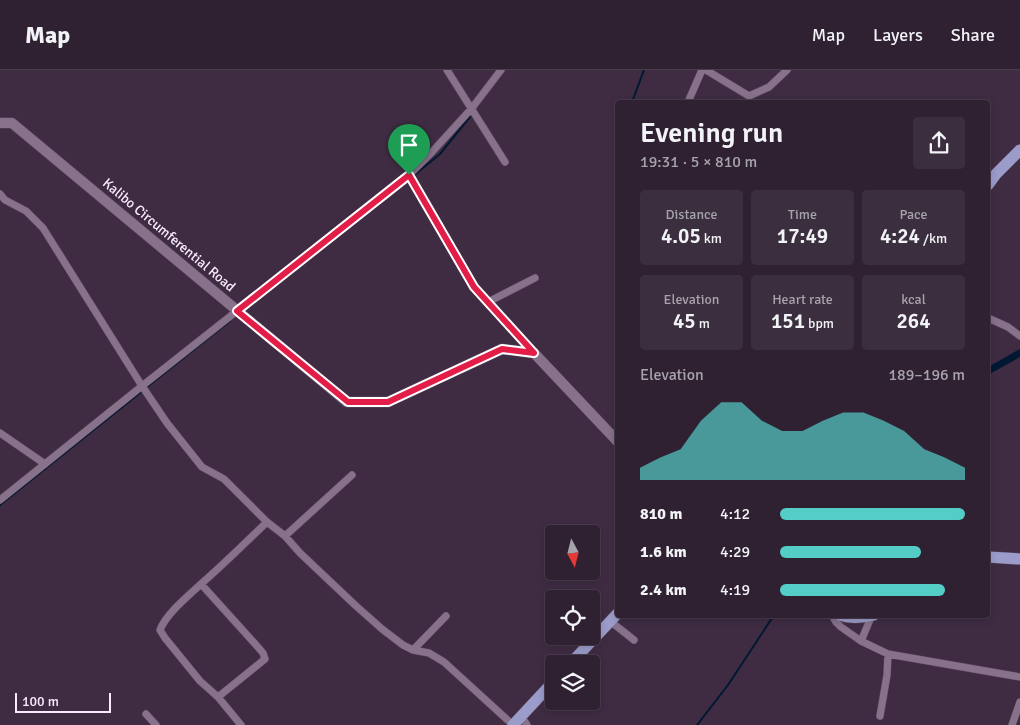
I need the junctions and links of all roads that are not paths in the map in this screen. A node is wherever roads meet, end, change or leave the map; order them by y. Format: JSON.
{"nodes":[{"id":1,"x":447,"y":70,"type":"edge"},
{"id":2,"x":501,"y":70,"type":"edge"},
{"id":3,"x":702,"y":70,"type":"edge"},
{"id":4,"x":706,"y":70,"type":"edge"},
{"id":5,"x":788,"y":70,"type":"edge"},
{"id":6,"x":689,"y":100,"type":"edge"},
{"id":7,"x":472,"y":108,"type":"junction"},
{"id":8,"x":0,"y":123,"type":"edge"},
{"id":9,"x":1020,"y":150,"type":"edge"},
{"id":10,"x":506,"y":162,"type":"dead end"},
{"id":11,"x":409,"y":175,"type":"junction"},
{"id":12,"x":990,"y":182,"type":"edge"},
{"id":13,"x":0,"y":194,"type":"edge"},
{"id":14,"x":535,"y":278,"type":"dead end"},
{"id":15,"x":488,"y":302,"type":"junction"},
{"id":16,"x":237,"y":311,"type":"junction"},
{"id":17,"x":990,"y":319,"type":"edge"},
{"id":18,"x":1020,"y":336,"type":"edge"},
{"id":19,"x":534,"y":353,"type":"junction"},
{"id":20,"x":142,"y":386,"type":"junction"},
{"id":21,"x":0,"y":433,"type":"edge"},
{"id":22,"x":615,"y":439,"type":"edge"},
{"id":23,"x":44,"y":464,"type":"junction"},
{"id":24,"x":352,"y":475,"type":"dead end"},
{"id":25,"x":0,"y":500,"type":"edge"},
{"id":26,"x":267,"y":522,"type":"junction"},
{"id":27,"x":285,"y":536,"type":"junction"},
{"id":28,"x":990,"y":558,"type":"edge"},
{"id":29,"x":1020,"y":559,"type":"edge"},
{"id":30,"x":201,"y":584,"type":"junction"},
{"id":31,"x":446,"y":616,"type":"dead end"},
{"id":32,"x":614,"y":618,"type":"edge"},
{"id":33,"x":834,"y":618,"type":"edge"},
{"id":34,"x":872,"y":618,"type":"edge"},
{"id":35,"x":634,"y":640,"type":"dead end"},
{"id":36,"x":861,"y":641,"type":"junction"},
{"id":37,"x":413,"y":650,"type":"junction"},
{"id":38,"x":888,"y":654,"type":"junction"},
{"id":39,"x":579,"y":655,"type":"edge"},
{"id":40,"x":1020,"y":677,"type":"edge"},
{"id":41,"x":545,"y":692,"type":"edge"},
{"id":42,"x":218,"y":697,"type":"junction"},
{"id":43,"x":1020,"y":702,"type":"edge"},
{"id":44,"x":146,"y":714,"type":"dead end"},
{"id":45,"x":880,"y":716,"type":"dead end"},
{"id":46,"x":519,"y":723,"type":"edge"},
{"id":47,"x":156,"y":725,"type":"edge"},
{"id":48,"x":241,"y":725,"type":"edge"},
{"id":49,"x":1012,"y":725,"type":"edge"}],
"edges":[{"from":1,"to":7,"type":"street"},
{"from":2,"to":7,"type":"street"},
{"from":3,"to":6,"type":"street"},
{"from":4,"to":5,"type":"street"},
{"from":7,"to":10,"type":"street"},
{"from":7,"to":11,"type":"street"},
{"from":8,"to":16,"type":"main road","name":"Kalibo Circumferential Road"},
{"from":9,"to":12,"type":"main road"},
{"from":11,"to":15,"type":"street"},
{"from":11,"to":16,"type":"street"},
{"from":13,"to":20,"type":"street"},
{"from":14,"to":15,"type":"street"},
{"from":15,"to":19,"type":"street"},
{"from":16,"to":19,"type":"main road","name":"Kalibo Circumferential Road"},
{"from":16,"to":20,"type":"street"},
{"from":17,"to":18,"type":"street"},
{"from":19,"to":22,"type":"main road"},
{"from":20,"to":23,"type":"street"},
{"from":20,"to":26,"type":"street"},
{"from":21,"to":23,"type":"street"},
{"from":23,"to":25,"type":"street"},
{"from":24,"to":27,"type":"street"},
{"from":26,"to":27,"type":"street"},
{"from":26,"to":30,"type":"street"},
{"from":27,"to":37,"type":"street"},
{"from":28,"to":29,"type":"main road"},
{"from":30,"to":42,"type":"street"},
{"from":30,"to":42,"type":"street"},
{"from":31,"to":37,"type":"street"},
{"from":32,"to":35,"type":"street"},
{"from":32,"to":39,"type":"main road"},
{"from":33,"to":36,"type":"street"},
{"from":34,"to":36,"type":"street"},
{"from":36,"to":38,"type":"street"},
{"from":37,"to":46,"type":"street"},
{"from":38,"to":40,"type":"street"},
{"from":38,"to":45,"type":"street"},
{"from":41,"to":46,"type":"main road"},
{"from":42,"to":48,"type":"street"},
{"from":43,"to":49,"type":"street"},
{"from":44,"to":47,"type":"street"}]}
